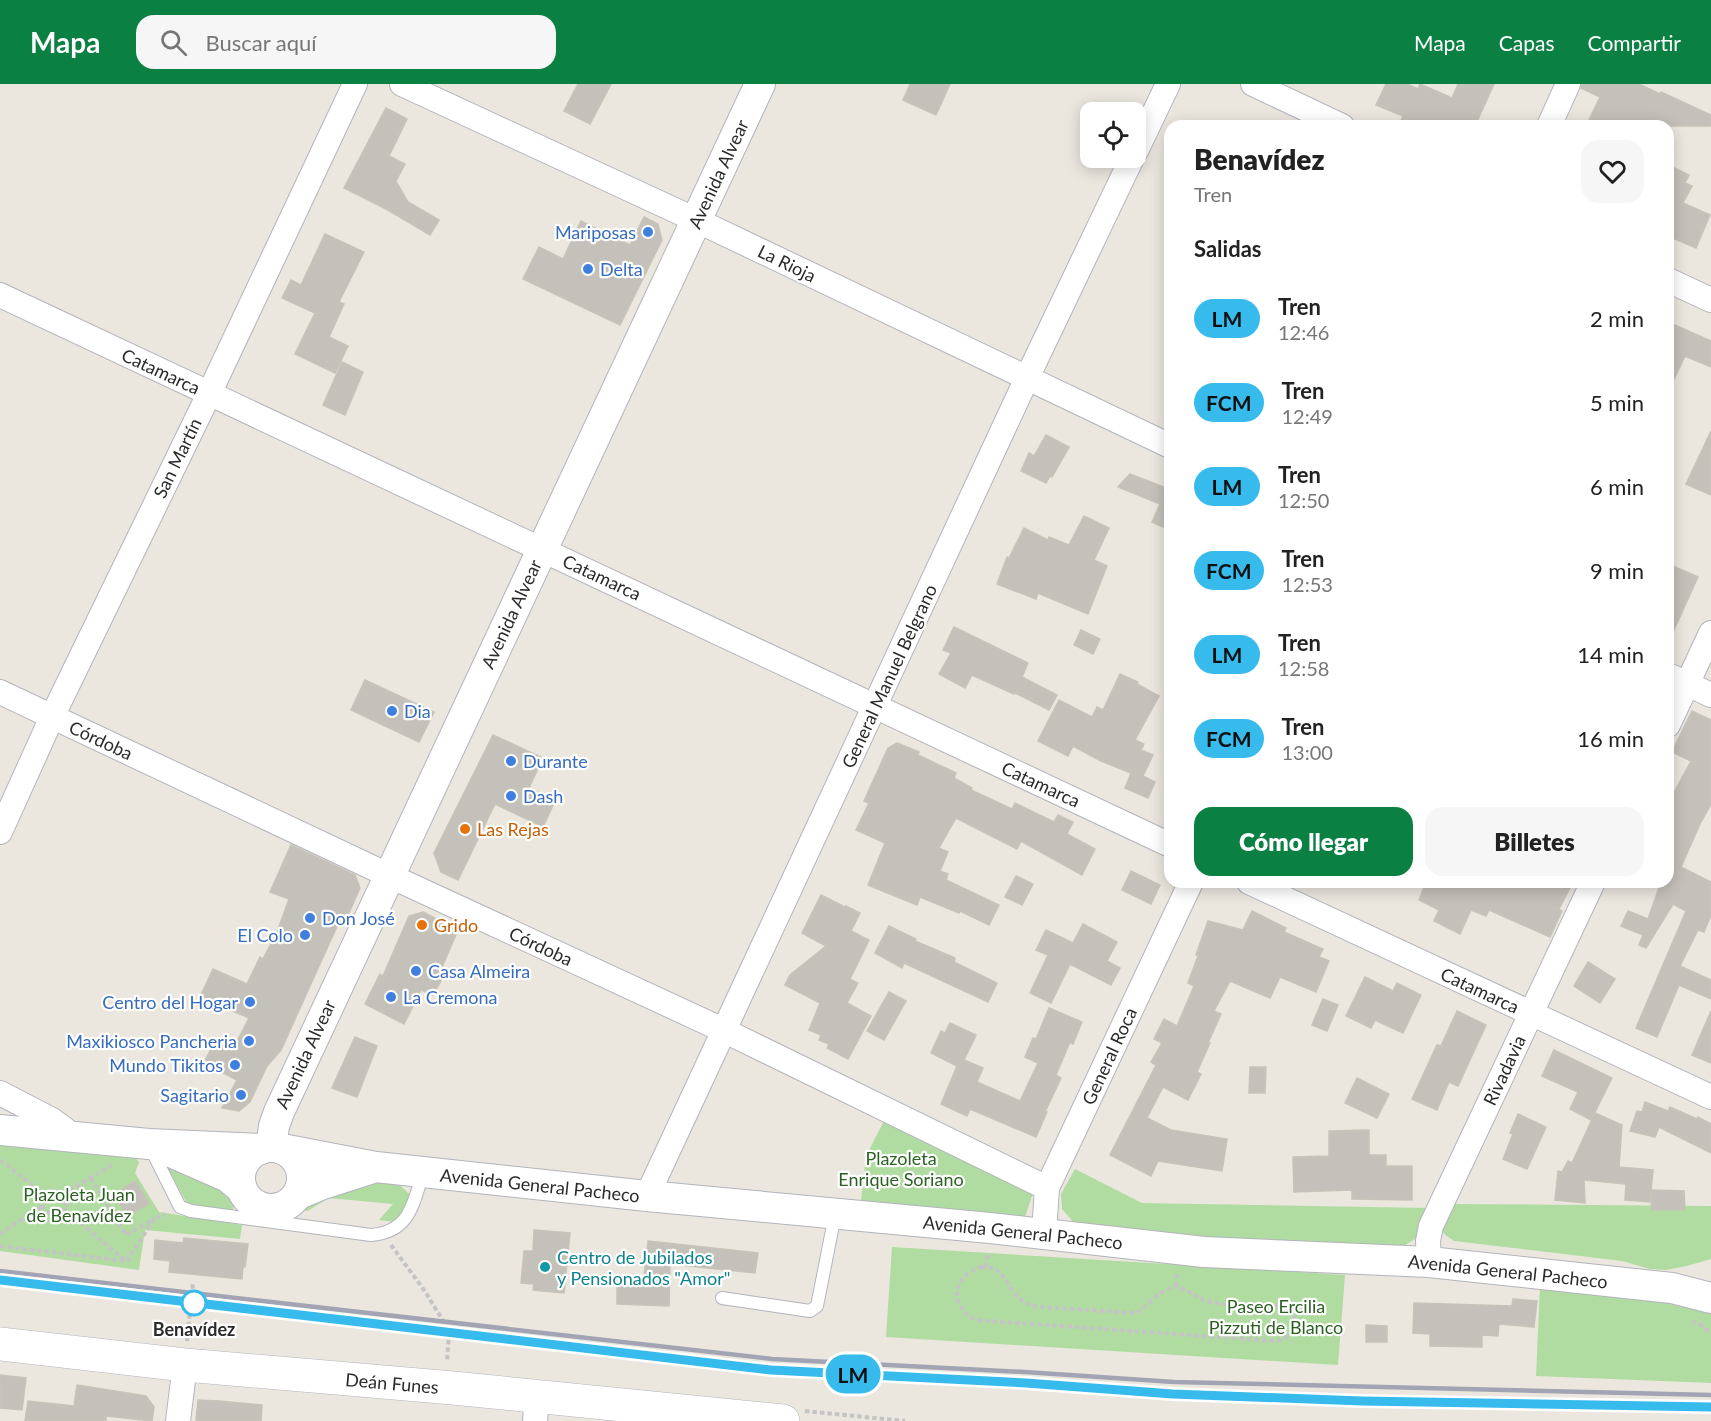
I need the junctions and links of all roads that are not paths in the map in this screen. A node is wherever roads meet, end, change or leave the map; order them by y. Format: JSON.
{"nodes":[{"id":1,"x":355,"y":84,"type":"edge"},
{"id":2,"x":402,"y":84,"type":"edge"},
{"id":3,"x":760,"y":84,"type":"edge"},
{"id":4,"x":1167,"y":84,"type":"edge"},
{"id":5,"x":1253,"y":84,"type":"edge"},
{"id":6,"x":1568,"y":84,"type":"edge"},
{"id":7,"x":1329,"y":120,"type":"edge"},
{"id":8,"x":1552,"y":120,"type":"edge"},
{"id":9,"x":1146,"y":129,"type":"edge"},
{"id":10,"x":1127,"y":168,"type":"edge"},
{"id":11,"x":696,"y":220,"type":"junction"},
{"id":12,"x":1674,"y":283,"type":"edge"},
{"id":13,"x":0,"y":294,"type":"edge"},
{"id":14,"x":1711,"y":300,"type":"edge"},
{"id":15,"x":1027,"y":378,"type":"junction"},
{"id":16,"x":209,"y":394,"type":"junction"},
{"id":17,"x":1164,"y":443,"type":"edge"},
{"id":18,"x":542,"y":548,"type":"junction"},
{"id":19,"x":1711,"y":633,"type":"edge"},
{"id":20,"x":1678,"y":680,"type":"edge"},
{"id":21,"x":0,"y":692,"type":"edge"},
{"id":22,"x":1711,"y":695,"type":"edge"},
{"id":23,"x":1674,"y":698,"type":"edge"},
{"id":24,"x":876,"y":706,"type":"junction"},
{"id":25,"x":52,"y":717,"type":"junction"},
{"id":26,"x":0,"y":832,"type":"edge"},
{"id":27,"x":1164,"y":842,"type":"edge"},
{"id":28,"x":388,"y":875,"type":"junction"},
{"id":29,"x":1188,"y":888,"type":"edge"},
{"id":30,"x":1262,"y":888,"type":"edge"},
{"id":31,"x":1590,"y":888,"type":"edge"},
{"id":32,"x":1530,"y":1014,"type":"junction"},
{"id":33,"x":723,"y":1030,"type":"junction"},
{"id":34,"x":0,"y":1094,"type":"edge"},
{"id":35,"x":1711,"y":1098,"type":"edge"},
{"id":36,"x":0,"y":1130,"type":"edge"},
{"id":37,"x":75,"y":1137,"type":"junction"},
{"id":38,"x":149,"y":1144,"type":"junction"},
{"id":39,"x":271,"y":1148,"type":"junction"},
{"id":40,"x":376,"y":1167,"type":"junction"},
{"id":41,"x":424,"y":1172,"type":"junction"},
{"id":42,"x":242,"y":1188,"type":"junction"},
{"id":43,"x":1047,"y":1188,"type":"junction"},
{"id":44,"x":299,"y":1194,"type":"junction"},
{"id":45,"x":647,"y":1196,"type":"junction"},
{"id":46,"x":835,"y":1214,"type":"junction"},
{"id":47,"x":262,"y":1215,"type":"junction"},
{"id":48,"x":1044,"y":1233,"type":"junction"},
{"id":49,"x":1429,"y":1262,"type":"junction"},
{"id":50,"x":1711,"y":1273,"type":"edge"},
{"id":51,"x":1672,"y":1288,"type":"junction"},
{"id":52,"x":722,"y":1298,"type":"dead end"},
{"id":53,"x":1711,"y":1298,"type":"edge"},
{"id":54,"x":0,"y":1344,"type":"edge"},
{"id":55,"x":185,"y":1365,"type":"junction"},
{"id":56,"x":536,"y":1409,"type":"edge"},
{"id":57,"x":178,"y":1421,"type":"edge"},
{"id":58,"x":783,"y":1421,"type":"edge"}],
"edges":[{"from":1,"to":16,"type":"street","name":"San Martín"},
{"from":2,"to":11,"type":"street","name":"La Rioja"},
{"from":3,"to":11,"type":"street","name":"Avenida Alvear"},
{"from":4,"to":9,"type":"street"},
{"from":5,"to":7,"type":"street"},
{"from":6,"to":8,"type":"street"},
{"from":10,"to":15,"type":"street","name":"General Manuel Belgrano"},
{"from":11,"to":15,"type":"street","name":"La Rioja"},
{"from":11,"to":18,"type":"street","name":"Avenida Alvear"},
{"from":12,"to":14,"type":"street"},
{"from":13,"to":16,"type":"street","name":"Catamarca"},
{"from":15,"to":17,"type":"street","name":"La Rioja"},
{"from":15,"to":24,"type":"street","name":"General Manuel Belgrano"},
{"from":16,"to":18,"type":"street","name":"Catamarca"},
{"from":16,"to":25,"type":"street","name":"San Martín"},
{"from":18,"to":24,"type":"street","name":"Catamarca"},
{"from":18,"to":28,"type":"street","name":"Avenida Alvear"},
{"from":19,"to":20,"type":"street"},
{"from":20,"to":22,"type":"street"},
{"from":20,"to":23,"type":"street"},
{"from":21,"to":25,"type":"street","name":"Córdoba"},
{"from":24,"to":27,"type":"street","name":"Catamarca"},
{"from":24,"to":33,"type":"street","name":"General Manuel Belgrano"},
{"from":25,"to":26,"type":"street","name":"San Martín"},
{"from":25,"to":28,"type":"street","name":"Córdoba"},
{"from":28,"to":33,"type":"street","name":"Córdoba"},
{"from":28,"to":39,"type":"street","name":"Avenida Alvear"},
{"from":29,"to":43,"type":"street","name":"General Roca"},
{"from":30,"to":32,"type":"street","name":"Catamarca"},
{"from":31,"to":32,"type":"street","name":"Rivadavia"},
{"from":32,"to":35,"type":"street","name":"Catamarca"},
{"from":32,"to":49,"type":"street","name":"Rivadavia"},
{"from":33,"to":43,"type":"street","name":"Córdoba"},
{"from":33,"to":45,"type":"street","name":"General Manuel Belgrano"},
{"from":34,"to":37,"type":"street"},
{"from":36,"to":37,"type":"street","name":"Avenida General Pacheco"},
{"from":37,"to":38,"type":"street","name":"Avenida General Pacheco"},
{"from":38,"to":39,"type":"street","name":"Avenida General Pacheco"},
{"from":38,"to":42,"type":"street"},
{"from":38,"to":47,"type":"lane"},
{"from":39,"to":40,"type":"street","name":"Avenida General Pacheco"},
{"from":39,"to":42,"type":"street"},
{"from":39,"to":44,"type":"street"},
{"from":40,"to":41,"type":"street","name":"Avenida General Pacheco"},
{"from":40,"to":44,"type":"street","name":"Avenida General Pacheco"},
{"from":41,"to":45,"type":"street","name":"Avenida General Pacheco"},
{"from":41,"to":47,"type":"lane"},
{"from":42,"to":47,"type":"street"},
{"from":43,"to":48,"type":"street","name":"General Roca"},
{"from":44,"to":47,"type":"street"},
{"from":45,"to":46,"type":"street","name":"Avenida General Pacheco"},
{"from":46,"to":48,"type":"street","name":"Avenida General Pacheco"},
{"from":46,"to":52,"type":"lane"},
{"from":48,"to":49,"type":"street","name":"Avenida General Pacheco"},
{"from":49,"to":51,"type":"street","name":"Avenida General Pacheco"},
{"from":50,"to":51,"type":"street","name":"Avenida General Pacheco"},
{"from":51,"to":53,"type":"street","name":"Avenida General Pacheco"},
{"from":54,"to":55,"type":"main road","name":"Deán Funes"},
{"from":55,"to":56,"type":"main road","name":"Deán Funes"},
{"from":55,"to":57,"type":"street"},
{"from":56,"to":58,"type":"main road","name":"Deán Funes"}]}
